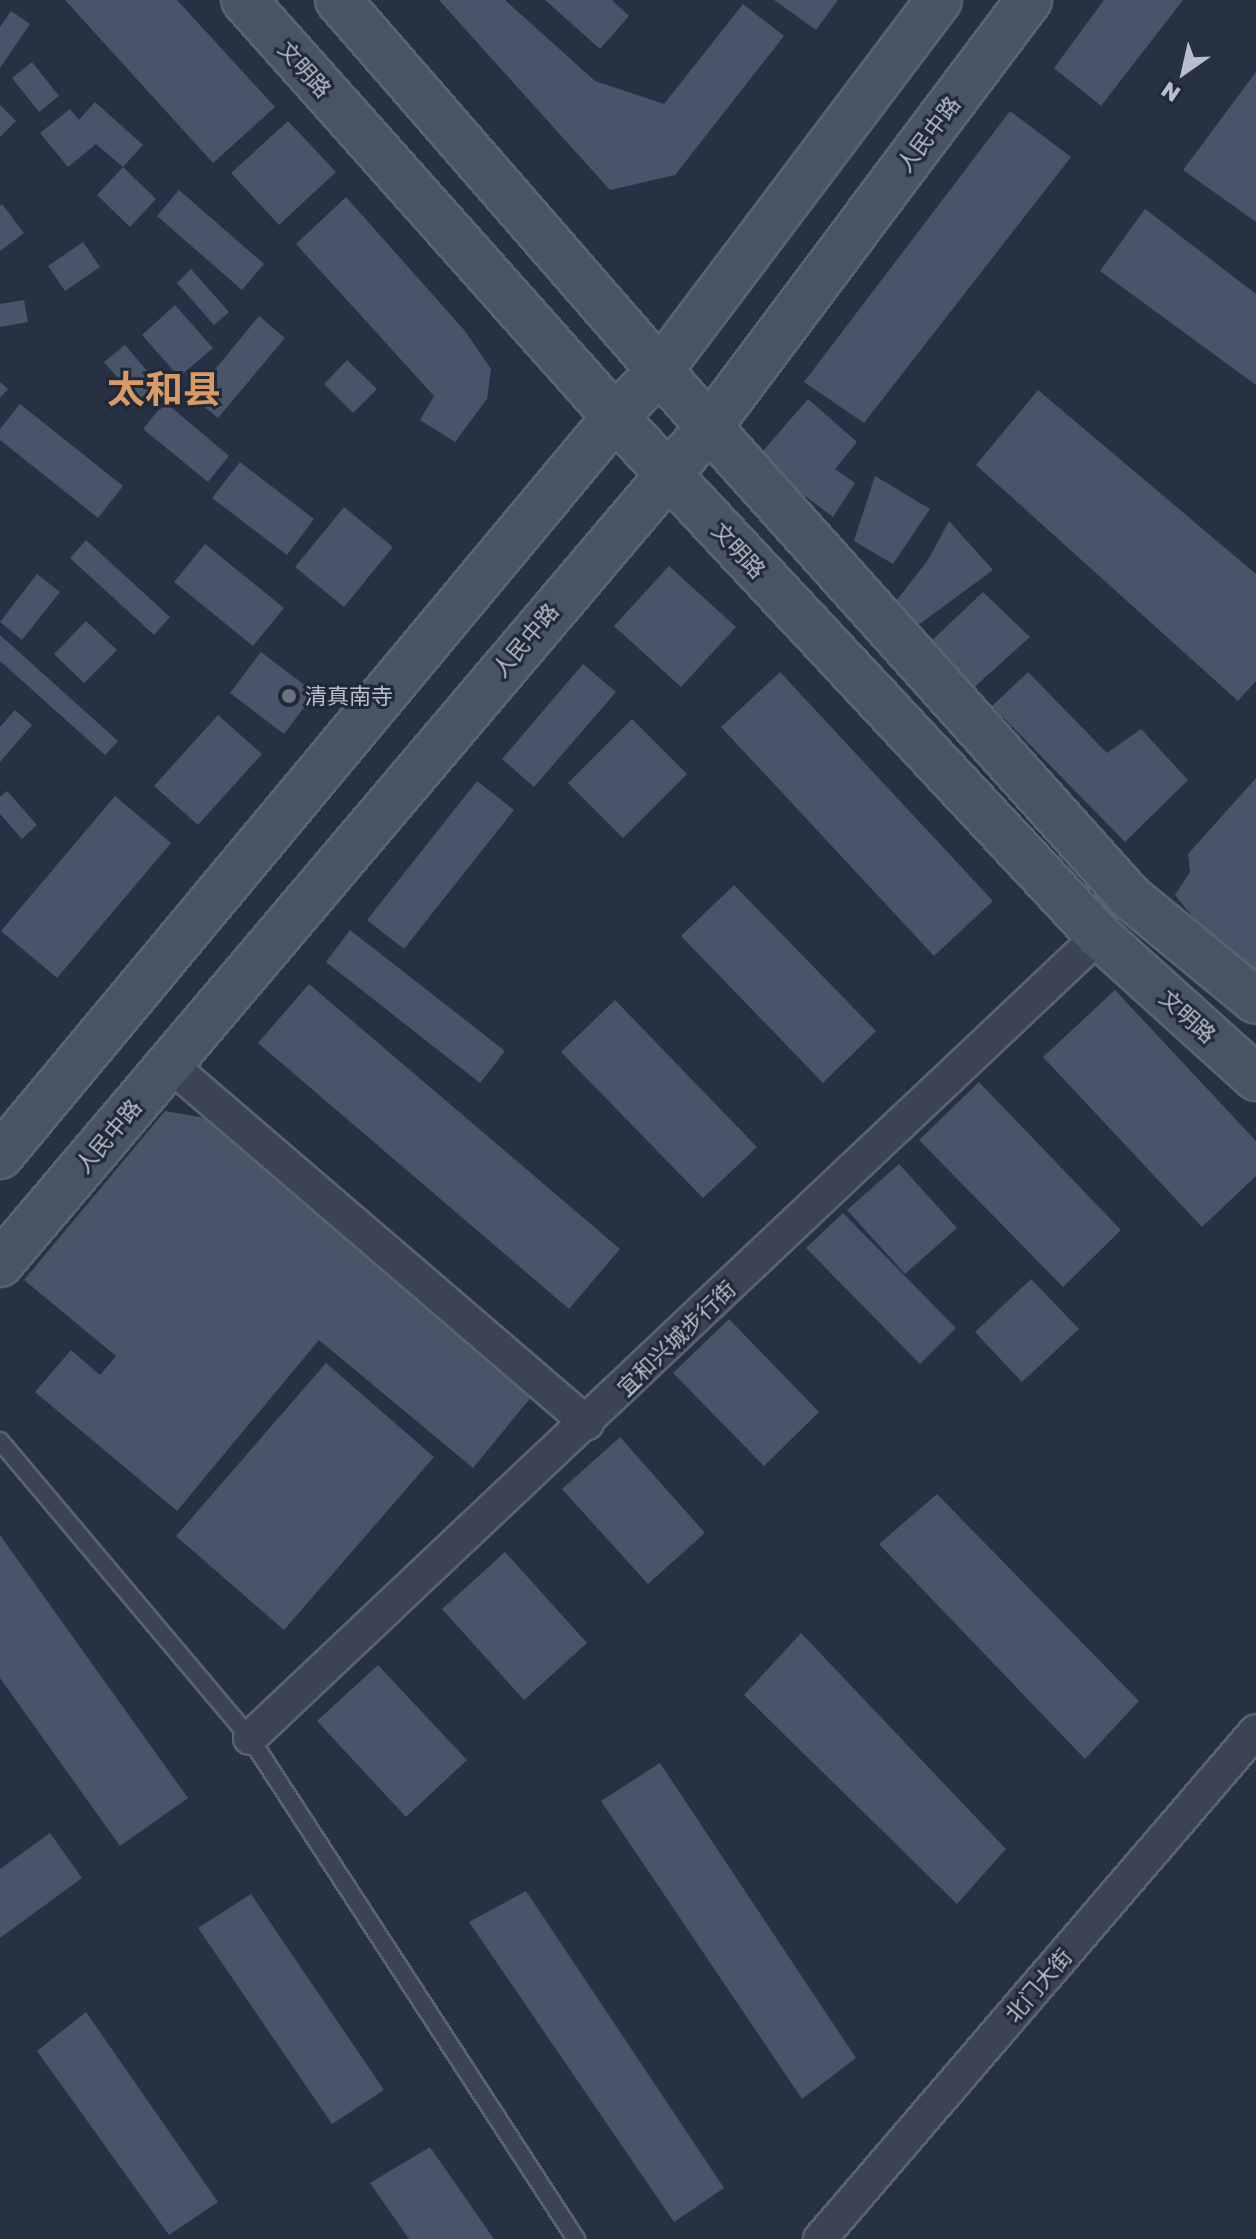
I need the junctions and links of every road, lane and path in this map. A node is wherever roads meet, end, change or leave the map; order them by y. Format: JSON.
{"nodes":[{"id":1,"x":244,"y":0,"type":"edge"},
{"id":2,"x":338,"y":0,"type":"edge"},
{"id":3,"x":939,"y":0,"type":"edge"},
{"id":4,"x":1029,"y":0,"type":"edge"},
{"id":5,"x":661,"y":369,"type":"junction"},
{"id":6,"x":615,"y":417,"type":"junction"},
{"id":7,"x":709,"y":427,"type":"junction"},
{"id":8,"x":667,"y":472,"type":"junction"},
{"id":9,"x":1099,"y":936,"type":"junction"},
{"id":10,"x":1256,"y":1001,"type":"edge"},
{"id":11,"x":169,"y":1064,"type":"junction"},
{"id":12,"x":1256,"y":1078,"type":"edge"},
{"id":13,"x":0,"y":1156,"type":"edge"},
{"id":14,"x":0,"y":1264,"type":"edge"},
{"id":15,"x":587,"y":1423,"type":"junction"},
{"id":16,"x":0,"y":1441,"type":"edge"},
{"id":17,"x":1256,"y":1731,"type":"edge"},
{"id":18,"x":250,"y":1738,"type":"junction"},
{"id":19,"x":576,"y":2239,"type":"edge"},
{"id":20,"x":820,"y":2239,"type":"edge"}],
"edges":[{"from":1,"to":6,"type":"main road","name":"文明路"},
{"from":2,"to":5,"type":"main road"},
{"from":3,"to":5,"type":"main road"},
{"from":4,"to":7,"type":"main road","name":"人民中路"},
{"from":5,"to":6,"type":"main road"},
{"from":5,"to":7,"type":"main road"},
{"from":6,"to":8,"type":"main road","name":"文明路"},
{"from":6,"to":13,"type":"main road"},
{"from":7,"to":8,"type":"main road","name":"人民中路"},
{"from":7,"to":10,"type":"main road"},
{"from":8,"to":9,"type":"main road","name":"文明路"},
{"from":8,"to":11,"type":"main road","name":"人民中路"},
{"from":9,"to":12,"type":"main road","name":"文明路"},
{"from":9,"to":15,"type":"street","name":"宜和兴城步行街"},
{"from":11,"to":14,"type":"main road","name":"人民中路"},
{"from":11,"to":15,"type":"street"},
{"from":15,"to":18,"type":"street","name":"宜和兴城步行街"},
{"from":16,"to":18,"type":"lane"},
{"from":17,"to":20,"type":"street","name":"北门大街"},
{"from":18,"to":19,"type":"lane"}]}
